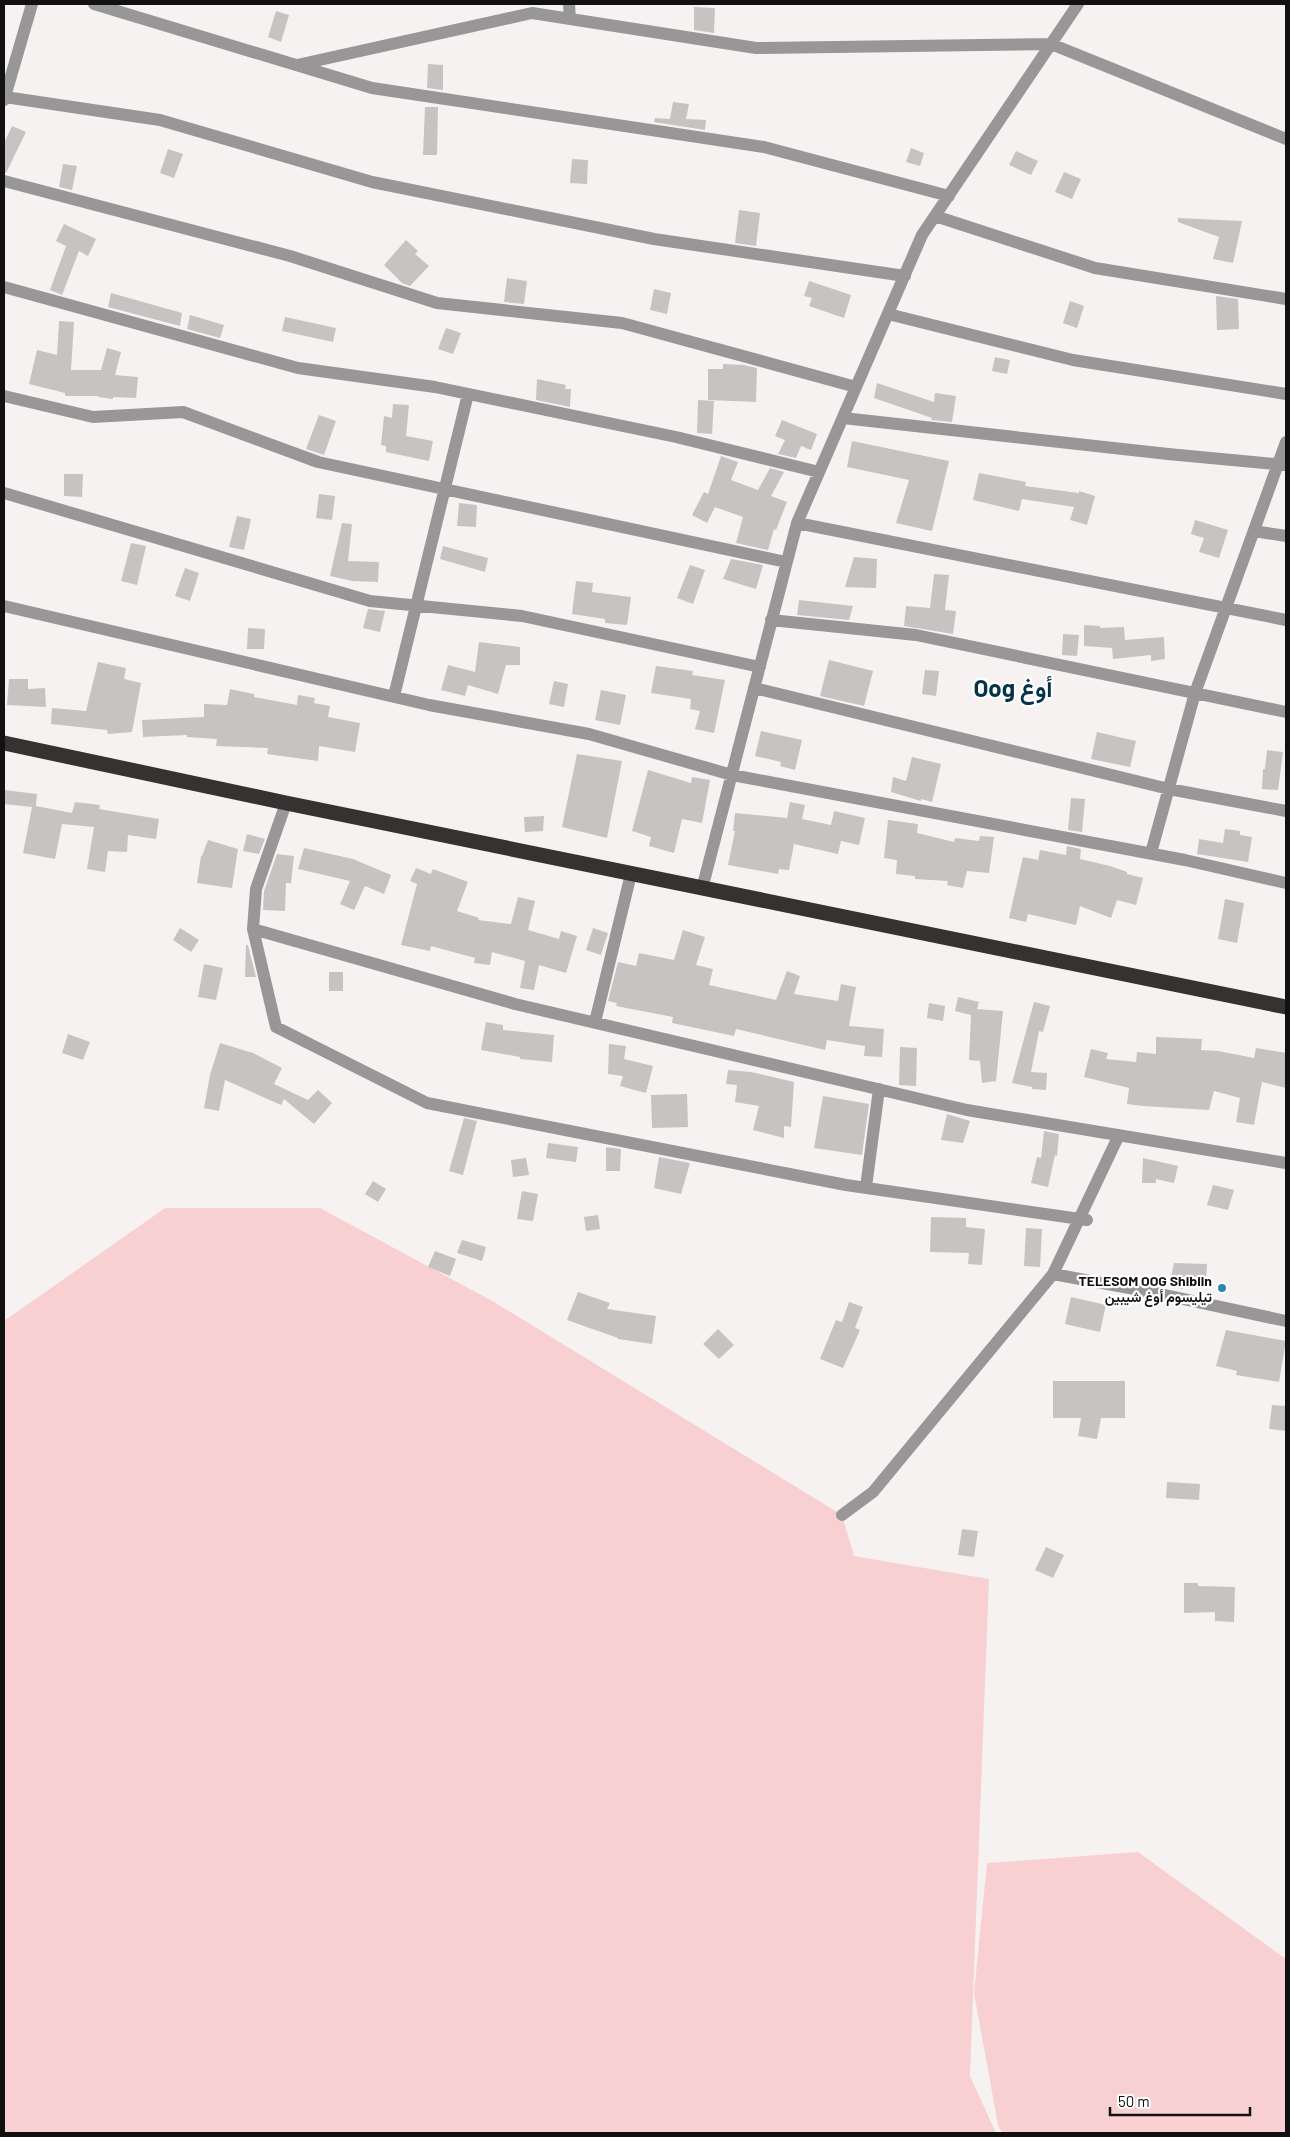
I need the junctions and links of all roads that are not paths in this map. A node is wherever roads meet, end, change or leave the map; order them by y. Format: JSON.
{"nodes":[{"id":1,"x":32,"y":4,"type":"edge"},
{"id":2,"x":94,"y":4,"type":"edge"},
{"id":3,"x":569,"y":4,"type":"edge"},
{"id":4,"x":1078,"y":4,"type":"edge"},
{"id":5,"x":570,"y":19,"type":"junction"},
{"id":6,"x":1051,"y":44,"type":"junction"},
{"id":7,"x":297,"y":65,"type":"junction"},
{"id":8,"x":4,"y":98,"type":"edge"},
{"id":9,"x":1286,"y":140,"type":"edge"},
{"id":10,"x":4,"y":181,"type":"edge"},
{"id":11,"x":949,"y":196,"type":"junction"},
{"id":12,"x":935,"y":216,"type":"junction"},
{"id":13,"x":904,"y":276,"type":"junction"},
{"id":14,"x":4,"y":287,"type":"edge"},
{"id":15,"x":1286,"y":299,"type":"edge"},
{"id":16,"x":888,"y":314,"type":"junction"},
{"id":17,"x":856,"y":387,"type":"junction"},
{"id":18,"x":468,"y":394,"type":"junction"},
{"id":19,"x":1286,"y":394,"type":"edge"},
{"id":20,"x":4,"y":396,"type":"edge"},
{"id":21,"x":843,"y":418,"type":"junction"},
{"id":22,"x":1286,"y":442,"type":"edge"},
{"id":23,"x":1286,"y":465,"type":"edge"},
{"id":24,"x":819,"y":472,"type":"junction"},
{"id":25,"x":4,"y":493,"type":"edge"},
{"id":26,"x":797,"y":524,"type":"junction"},
{"id":27,"x":1254,"y":531,"type":"junction"},
{"id":28,"x":1286,"y":536,"type":"edge"},
{"id":29,"x":786,"y":562,"type":"junction"},
{"id":30,"x":4,"y":606,"type":"edge"},
{"id":31,"x":417,"y":606,"type":"junction"},
{"id":32,"x":1226,"y":608,"type":"junction"},
{"id":33,"x":772,"y":620,"type":"junction"},
{"id":34,"x":1286,"y":620,"type":"edge"},
{"id":35,"x":760,"y":666,"type":"junction"},
{"id":36,"x":754,"y":688,"type":"junction"},
{"id":37,"x":1195,"y":693,"type":"junction"},
{"id":38,"x":394,"y":696,"type":"junction"},
{"id":39,"x":1286,"y":712,"type":"edge"},
{"id":40,"x":4,"y":743,"type":"edge"},
{"id":41,"x":732,"y":775,"type":"junction"},
{"id":42,"x":1168,"y":789,"type":"junction"},
{"id":43,"x":286,"y":804,"type":"junction"},
{"id":44,"x":1286,"y":811,"type":"edge"},
{"id":45,"x":1151,"y":853,"type":"junction"},
{"id":46,"x":631,"y":874,"type":"junction"},
{"id":47,"x":1286,"y":883,"type":"edge"},
{"id":48,"x":702,"y":888,"type":"junction"},
{"id":49,"x":253,"y":929,"type":"junction"},
{"id":50,"x":1286,"y":1006,"type":"edge"},
{"id":51,"x":595,"y":1022,"type":"junction"},
{"id":52,"x":879,"y":1089,"type":"junction"},
{"id":53,"x":1118,"y":1135,"type":"junction"},
{"id":54,"x":1286,"y":1163,"type":"edge"},
{"id":55,"x":866,"y":1187,"type":"junction"},
{"id":56,"x":1083,"y":1219,"type":"junction"},
{"id":57,"x":1053,"y":1274,"type":"junction"},
{"id":58,"x":1286,"y":1321,"type":"edge"},
{"id":59,"x":842,"y":1515,"type":"dead end"}],
"edges":[{"from":1,"to":8,"type":"street"},
{"from":2,"to":7,"type":"street"},
{"from":3,"to":5,"type":"street"},
{"from":4,"to":6,"type":"street"},
{"from":5,"to":6,"type":"street"},
{"from":5,"to":7,"type":"street"},
{"from":6,"to":9,"type":"street"},
{"from":6,"to":11,"type":"street"},
{"from":7,"to":11,"type":"street"},
{"from":8,"to":13,"type":"street"},
{"from":10,"to":17,"type":"street"},
{"from":11,"to":12,"type":"street"},
{"from":12,"to":13,"type":"street"},
{"from":12,"to":15,"type":"street"},
{"from":13,"to":16,"type":"street"},
{"from":14,"to":18,"type":"street"},
{"from":16,"to":17,"type":"street"},
{"from":16,"to":19,"type":"street"},
{"from":17,"to":21,"type":"street"},
{"from":18,"to":24,"type":"street"},
{"from":18,"to":31,"type":"street"},
{"from":20,"to":29,"type":"street"},
{"from":21,"to":23,"type":"street"},
{"from":21,"to":24,"type":"street"},
{"from":22,"to":27,"type":"street"},
{"from":24,"to":26,"type":"street"},
{"from":25,"to":31,"type":"street"},
{"from":26,"to":29,"type":"street"},
{"from":26,"to":32,"type":"street"},
{"from":27,"to":28,"type":"street"},
{"from":27,"to":32,"type":"street"},
{"from":29,"to":33,"type":"street"},
{"from":30,"to":38,"type":"street"},
{"from":31,"to":35,"type":"street"},
{"from":31,"to":38,"type":"street"},
{"from":32,"to":34,"type":"street"},
{"from":32,"to":37,"type":"street"},
{"from":33,"to":35,"type":"street"},
{"from":33,"to":37,"type":"street"},
{"from":35,"to":36,"type":"street"},
{"from":36,"to":41,"type":"street"},
{"from":36,"to":42,"type":"street"},
{"from":37,"to":39,"type":"street"},
{"from":37,"to":42,"type":"street"},
{"from":38,"to":41,"type":"street"},
{"from":40,"to":43,"type":"highway"},
{"from":41,"to":45,"type":"street"},
{"from":41,"to":48,"type":"street"},
{"from":42,"to":44,"type":"street"},
{"from":42,"to":45,"type":"street"},
{"from":43,"to":46,"type":"highway"},
{"from":43,"to":49,"type":"street"},
{"from":45,"to":47,"type":"street"},
{"from":46,"to":48,"type":"highway"},
{"from":46,"to":51,"type":"street"},
{"from":48,"to":50,"type":"highway"},
{"from":49,"to":51,"type":"street"},
{"from":49,"to":55,"type":"street"},
{"from":51,"to":52,"type":"street"},
{"from":52,"to":53,"type":"street"},
{"from":52,"to":55,"type":"street"},
{"from":53,"to":54,"type":"street"},
{"from":53,"to":56,"type":"street"},
{"from":55,"to":56,"type":"street"},
{"from":56,"to":57,"type":"street"},
{"from":57,"to":58,"type":"street"},
{"from":57,"to":59,"type":"street"}]}
